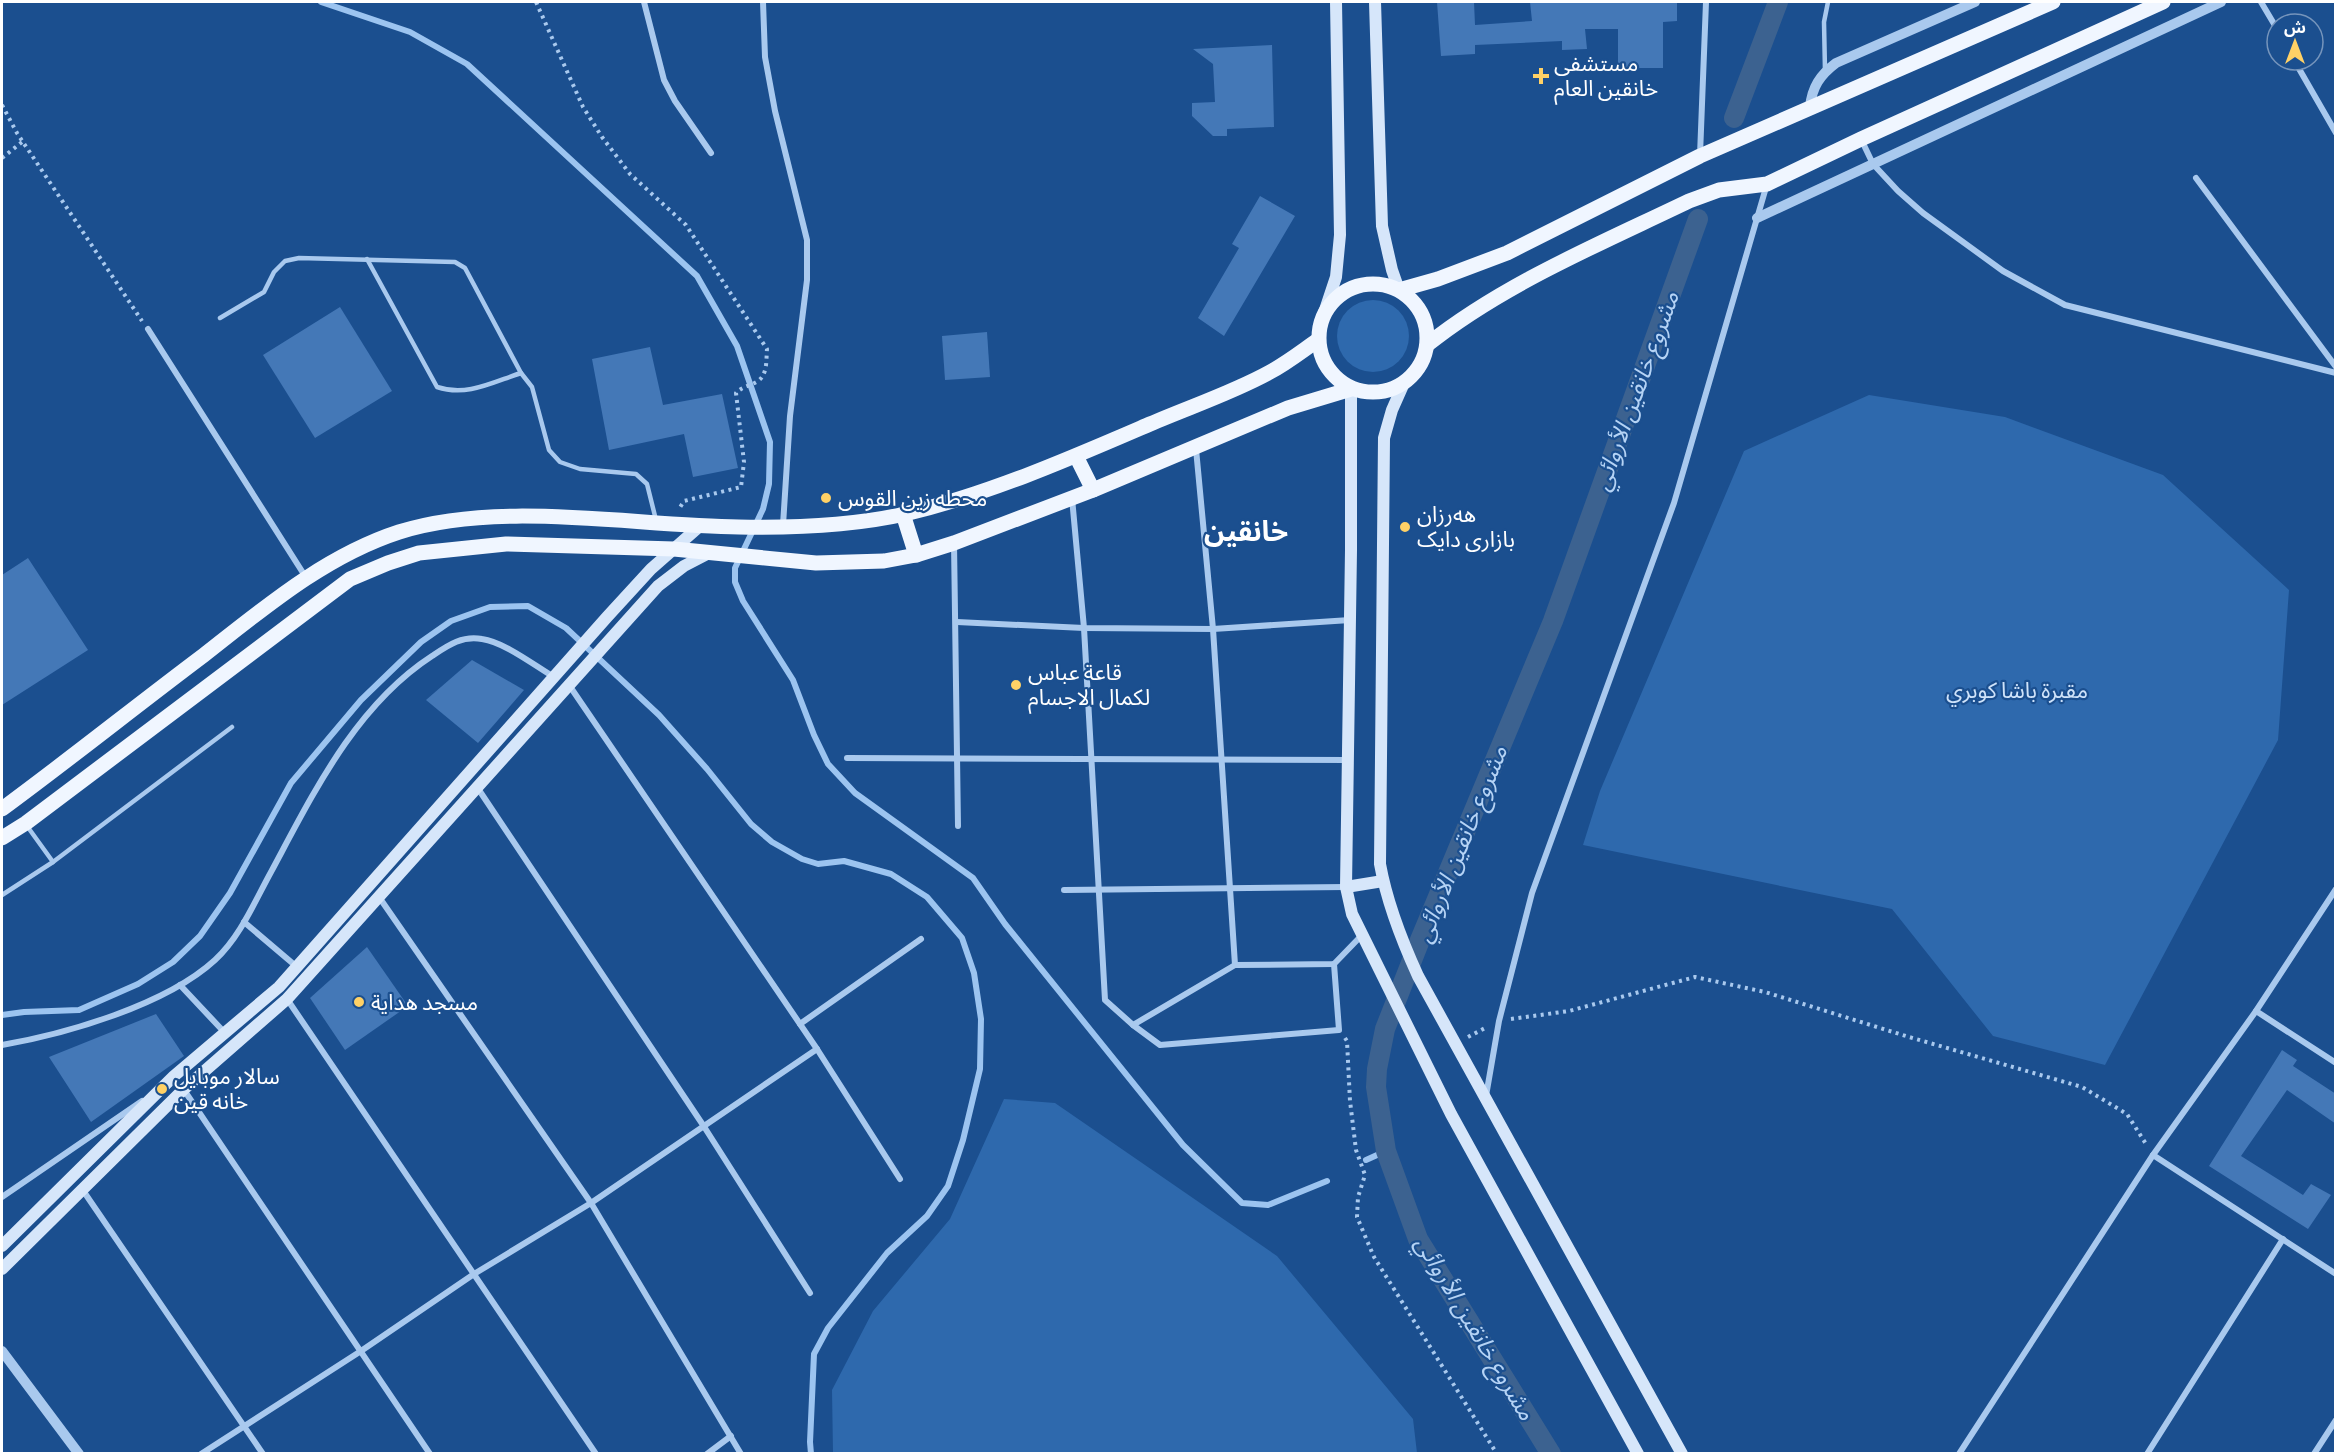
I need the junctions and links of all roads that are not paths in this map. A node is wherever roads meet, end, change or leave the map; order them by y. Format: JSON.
{"nodes":[{"id":1,"x":644,"y":2,"type":"edge"},
{"id":2,"x":763,"y":2,"type":"edge"},
{"id":3,"x":1336,"y":2,"type":"edge"},
{"id":4,"x":1375,"y":2,"type":"edge"},
{"id":5,"x":1706,"y":2,"type":"edge"},
{"id":6,"x":1828,"y":2,"type":"edge"},
{"id":7,"x":1975,"y":2,"type":"edge"},
{"id":8,"x":2053,"y":2,"type":"edge"},
{"id":9,"x":2163,"y":2,"type":"edge"},
{"id":10,"x":2221,"y":2,"type":"edge"},
{"id":11,"x":1825,"y":71,"type":"junction"},
{"id":12,"x":2301,"y":72,"type":"edge"},
{"id":13,"x":1810,"y":107,"type":"junction"},
{"id":14,"x":2336,"y":133,"type":"edge"},
{"id":15,"x":1861,"y":139,"type":"junction"},
{"id":16,"x":711,"y":153,"type":"dead end"},
{"id":17,"x":1700,"y":156,"type":"junction"},
{"id":18,"x":1874,"y":164,"type":"junction"},
{"id":19,"x":2196,"y":178,"type":"dead end"},
{"id":20,"x":1767,"y":184,"type":"junction"},
{"id":21,"x":1757,"y":218,"type":"junction"},
{"id":22,"x":367,"y":259,"type":"junction"},
{"id":23,"x":1399,"y":290,"type":"junction"},
{"id":24,"x":1324,"y":314,"type":"junction"},
{"id":25,"x":219,"y":318,"type":"dead end"},
{"id":26,"x":148,"y":329,"type":"road end"},
{"id":27,"x":1318,"y":340,"type":"junction"},
{"id":28,"x":1427,"y":345,"type":"junction"},
{"id":29,"x":2336,"y":367,"type":"edge"},
{"id":30,"x":521,"y":372,"type":"junction"},
{"id":31,"x":2336,"y":373,"type":"edge"},
{"id":32,"x":1404,"y":383,"type":"junction"},
{"id":33,"x":1351,"y":389,"type":"junction"},
{"id":34,"x":1195,"y":445,"type":"junction"},
{"id":35,"x":1076,"y":456,"type":"junction"},
{"id":36,"x":1093,"y":490,"type":"junction"},
{"id":37,"x":1072,"y":498,"type":"junction"},
{"id":38,"x":903,"y":514,"type":"junction"},
{"id":39,"x":656,"y":523,"type":"junction"},
{"id":40,"x":701,"y":525,"type":"junction"},
{"id":41,"x":783,"y":526,"type":"junction"},
{"id":42,"x":954,"y":543,"type":"junction"},
{"id":43,"x":674,"y":549,"type":"junction"},
{"id":44,"x":717,"y":552,"type":"junction"},
{"id":45,"x":916,"y":555,"type":"junction"},
{"id":46,"x":305,"y":576,"type":"junction"},
{"id":47,"x":1350,"y":620,"type":"junction"},
{"id":48,"x":957,"y":622,"type":"junction"},
{"id":49,"x":1084,"y":628,"type":"junction"},
{"id":50,"x":1212,"y":629,"type":"junction"},
{"id":51,"x":558,"y":672,"type":"junction"},
{"id":52,"x":572,"y":680,"type":"junction"},
{"id":53,"x":232,"y":727,"type":"dead end"},
{"id":54,"x":847,"y":758,"type":"dead end"},
{"id":55,"x":958,"y":759,"type":"junction"},
{"id":56,"x":1090,"y":759,"type":"junction"},
{"id":57,"x":1222,"y":759,"type":"junction"},
{"id":58,"x":1348,"y":760,"type":"junction"},
{"id":59,"x":477,"y":786,"type":"junction"},
{"id":60,"x":2,"y":808,"type":"edge"},
{"id":61,"x":26,"y":823,"type":"junction"},
{"id":62,"x":958,"y":826,"type":"dead end"},
{"id":63,"x":2,"y":838,"type":"edge"},
{"id":64,"x":53,"y":862,"type":"junction"},
{"id":65,"x":1383,"y":881,"type":"junction"},
{"id":66,"x":1346,"y":887,"type":"junction"},
{"id":67,"x":1231,"y":888,"type":"junction"},
{"id":68,"x":2336,"y":889,"type":"edge"},
{"id":69,"x":1064,"y":890,"type":"dead end"},
{"id":70,"x":1097,"y":891,"type":"junction"},
{"id":71,"x":2,"y":895,"type":"edge"},
{"id":72,"x":379,"y":897,"type":"junction"},
{"id":73,"x":244,"y":922,"type":"junction"},
{"id":74,"x":1362,"y":935,"type":"junction"},
{"id":75,"x":921,"y":939,"type":"dead end"},
{"id":76,"x":1334,"y":964,"type":"junction"},
{"id":77,"x":1235,"y":965,"type":"junction"},
{"id":78,"x":297,"y":967,"type":"junction"},
{"id":79,"x":180,"y":985,"type":"junction"},
{"id":80,"x":287,"y":999,"type":"junction"},
{"id":81,"x":2256,"y":1011,"type":"junction"},
{"id":82,"x":800,"y":1023,"type":"junction"},
{"id":83,"x":1133,"y":1025,"type":"junction"},
{"id":84,"x":225,"y":1033,"type":"junction"},
{"id":85,"x":2,"y":1045,"type":"edge"},
{"id":86,"x":817,"y":1049,"type":"junction"},
{"id":87,"x":2336,"y":1063,"type":"edge"},
{"id":88,"x":164,"y":1086,"type":"junction"},
{"id":89,"x":184,"y":1089,"type":"junction"},
{"id":90,"x":1485,"y":1100,"type":"junction"},
{"id":91,"x":703,"y":1125,"type":"junction"},
{"id":92,"x":2153,"y":1155,"type":"junction"},
{"id":93,"x":900,"y":1179,"type":"dead end"},
{"id":94,"x":82,"y":1188,"type":"junction"},
{"id":95,"x":2,"y":1197,"type":"edge"},
{"id":96,"x":591,"y":1203,"type":"junction"},
{"id":97,"x":2283,"y":1239,"type":"junction"},
{"id":98,"x":2,"y":1246,"type":"edge"},
{"id":99,"x":2,"y":1269,"type":"edge"},
{"id":100,"x":474,"y":1274,"type":"junction"},
{"id":101,"x":2336,"y":1274,"type":"edge"},
{"id":102,"x":810,"y":1293,"type":"dead end"},
{"id":103,"x":2,"y":1351,"type":"edge"},
{"id":104,"x":361,"y":1351,"type":"junction"},
{"id":105,"x":2336,"y":1420,"type":"edge"},
{"id":106,"x":244,"y":1427,"type":"junction"},
{"id":107,"x":731,"y":1436,"type":"junction"},
{"id":108,"x":79,"y":1454,"type":"edge"},
{"id":109,"x":201,"y":1454,"type":"edge"},
{"id":110,"x":262,"y":1454,"type":"edge"},
{"id":111,"x":430,"y":1454,"type":"edge"},
{"id":112,"x":596,"y":1454,"type":"edge"},
{"id":113,"x":707,"y":1454,"type":"edge"},
{"id":114,"x":741,"y":1454,"type":"edge"},
{"id":115,"x":1638,"y":1454,"type":"edge"},
{"id":116,"x":1682,"y":1454,"type":"edge"},
{"id":117,"x":1959,"y":1454,"type":"edge"},
{"id":118,"x":2147,"y":1454,"type":"edge"},
{"id":119,"x":2314,"y":1454,"type":"edge"}],
"edges":[{"from":1,"to":16,"type":"street"},
{"from":2,"to":41,"type":"street"},
{"from":3,"to":24,"type":"main road"},
{"from":4,"to":23,"type":"main road"},
{"from":5,"to":17,"type":"street"},
{"from":6,"to":11,"type":"lane"},
{"from":7,"to":11,"type":"street"},
{"from":8,"to":13,"type":"main road"},
{"from":9,"to":15,"type":"main road"},
{"from":10,"to":18,"type":"street"},
{"from":11,"to":13,"type":"street"},
{"from":12,"to":14,"type":"street"},
{"from":13,"to":17,"type":"main road"},
{"from":15,"to":18,"type":"street"},
{"from":15,"to":20,"type":"main road"},
{"from":17,"to":23,"type":"main road"},
{"from":18,"to":21,"type":"street"},
{"from":18,"to":31,"type":"street"},
{"from":19,"to":29,"type":"street"},
{"from":20,"to":21,"type":"street"},
{"from":20,"to":28,"type":"main road"},
{"from":21,"to":90,"type":"street"},
{"from":22,"to":25,"type":"lane"},
{"from":22,"to":30,"type":"lane"},
{"from":22,"to":30,"type":"lane"},
{"from":23,"to":24,"type":"main road"},
{"from":23,"to":28,"type":"main road"},
{"from":24,"to":27,"type":"main road"},
{"from":26,"to":46,"type":"street"},
{"from":27,"to":33,"type":"main road"},
{"from":27,"to":35,"type":"main road"},
{"from":28,"to":32,"type":"main road"},
{"from":30,"to":39,"type":"lane"},
{"from":32,"to":33,"type":"main road"},
{"from":32,"to":65,"type":"main road"},
{"from":33,"to":34,"type":"main road"},
{"from":33,"to":47,"type":"main road"},
{"from":34,"to":36,"type":"main road"},
{"from":34,"to":50,"type":"street"},
{"from":35,"to":36,"type":"main road"},
{"from":35,"to":38,"type":"main road"},
{"from":36,"to":37,"type":"main road"},
{"from":37,"to":42,"type":"main road"},
{"from":37,"to":49,"type":"street"},
{"from":38,"to":41,"type":"main road"},
{"from":38,"to":45,"type":"main road"},
{"from":39,"to":40,"type":"main road"},
{"from":39,"to":46,"type":"main road"},
{"from":40,"to":41,"type":"main road"},
{"from":40,"to":43,"type":"main road"},
{"from":42,"to":45,"type":"main road"},
{"from":42,"to":48,"type":"street"},
{"from":43,"to":44,"type":"main road"},
{"from":43,"to":51,"type":"main road"},
{"from":43,"to":61,"type":"main road"},
{"from":44,"to":45,"type":"main road"},
{"from":44,"to":52,"type":"main road"},
{"from":46,"to":60,"type":"main road"},
{"from":47,"to":50,"type":"street"},
{"from":47,"to":58,"type":"main road"},
{"from":48,"to":49,"type":"street"},
{"from":48,"to":55,"type":"street"},
{"from":49,"to":50,"type":"street"},
{"from":49,"to":56,"type":"street"},
{"from":50,"to":57,"type":"street"},
{"from":51,"to":73,"type":"street"},
{"from":51,"to":78,"type":"main road"},
{"from":52,"to":59,"type":"main road"},
{"from":52,"to":82,"type":"street"},
{"from":53,"to":64,"type":"lane"},
{"from":54,"to":55,"type":"street"},
{"from":55,"to":56,"type":"street"},
{"from":55,"to":62,"type":"street"},
{"from":56,"to":57,"type":"street"},
{"from":56,"to":70,"type":"street"},
{"from":57,"to":58,"type":"street"},
{"from":57,"to":67,"type":"street"},
{"from":58,"to":66,"type":"main road"},
{"from":59,"to":72,"type":"main road"},
{"from":59,"to":91,"type":"street"},
{"from":61,"to":63,"type":"main road"},
{"from":61,"to":64,"type":"lane"},
{"from":64,"to":71,"type":"lane"},
{"from":65,"to":66,"type":"main road"},
{"from":65,"to":90,"type":"main road"},
{"from":66,"to":67,"type":"street"},
{"from":66,"to":74,"type":"main road"},
{"from":67,"to":70,"type":"street"},
{"from":67,"to":77,"type":"street"},
{"from":68,"to":81,"type":"street"},
{"from":69,"to":70,"type":"street"},
{"from":70,"to":83,"type":"street"},
{"from":72,"to":80,"type":"main road"},
{"from":72,"to":96,"type":"street"},
{"from":73,"to":78,"type":"street"},
{"from":73,"to":79,"type":"street"},
{"from":74,"to":76,"type":"street"},
{"from":74,"to":115,"type":"main road"},
{"from":75,"to":82,"type":"street"},
{"from":76,"to":77,"type":"street"},
{"from":76,"to":83,"type":"street"},
{"from":77,"to":83,"type":"street"},
{"from":78,"to":84,"type":"main road"},
{"from":79,"to":84,"type":"street"},
{"from":79,"to":85,"type":"street"},
{"from":80,"to":89,"type":"main road"},
{"from":80,"to":100,"type":"street"},
{"from":81,"to":87,"type":"street"},
{"from":81,"to":92,"type":"street"},
{"from":82,"to":86,"type":"street"},
{"from":84,"to":88,"type":"main road"},
{"from":86,"to":91,"type":"street"},
{"from":86,"to":93,"type":"street"},
{"from":88,"to":95,"type":"street"},
{"from":88,"to":98,"type":"main road"},
{"from":89,"to":94,"type":"main road"},
{"from":89,"to":104,"type":"street"},
{"from":90,"to":116,"type":"main road"},
{"from":91,"to":96,"type":"street"},
{"from":91,"to":102,"type":"street"},
{"from":92,"to":97,"type":"street"},
{"from":92,"to":117,"type":"street"},
{"from":94,"to":99,"type":"main road"},
{"from":94,"to":106,"type":"street"},
{"from":96,"to":100,"type":"street"},
{"from":96,"to":107,"type":"street"},
{"from":97,"to":101,"type":"street"},
{"from":97,"to":118,"type":"street"},
{"from":100,"to":104,"type":"street"},
{"from":100,"to":112,"type":"street"},
{"from":103,"to":108,"type":"street"},
{"from":104,"to":106,"type":"street"},
{"from":104,"to":111,"type":"street"},
{"from":105,"to":119,"type":"street"},
{"from":106,"to":109,"type":"street"},
{"from":106,"to":110,"type":"street"},
{"from":107,"to":113,"type":"street"},
{"from":107,"to":114,"type":"street"}]}
